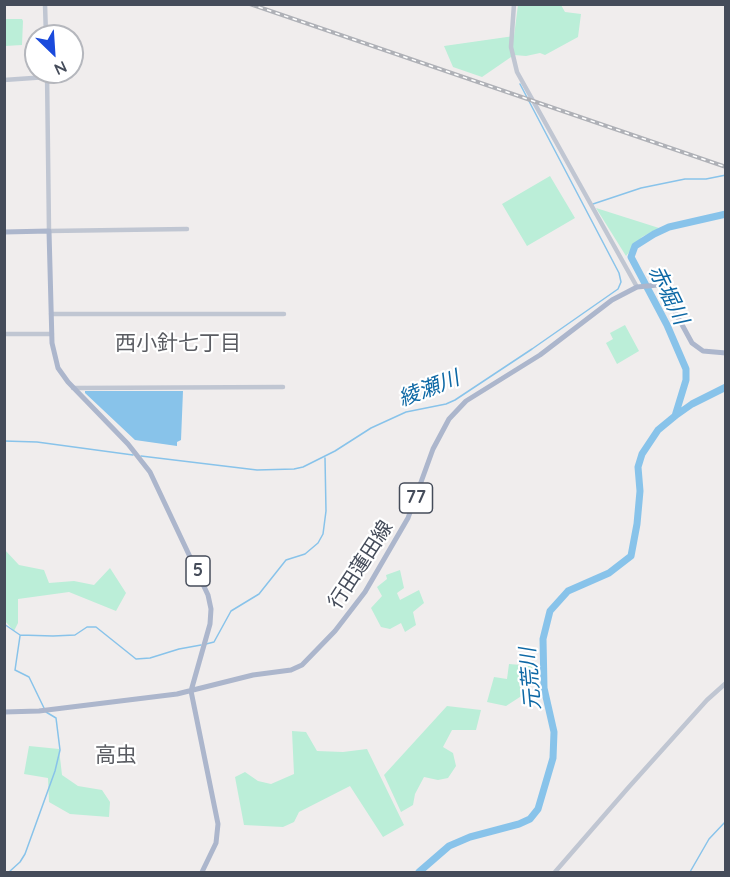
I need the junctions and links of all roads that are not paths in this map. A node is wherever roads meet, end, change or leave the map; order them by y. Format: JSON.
{"nodes":[{"id":1,"x":45,"y":4,"type":"edge"},
{"id":2,"x":514,"y":4,"type":"edge"},
{"id":3,"x":46,"y":24,"type":"edge"},
{"id":4,"x":24,"y":77,"type":"edge"},
{"id":5,"x":4,"y":80,"type":"edge"},
{"id":6,"x":47,"y":84,"type":"edge"},
{"id":7,"x":187,"y":229,"type":"dead end"},
{"id":8,"x":49,"y":231,"type":"junction"},
{"id":9,"x":4,"y":232,"type":"edge"},
{"id":10,"x":638,"y":286,"type":"junction"},
{"id":11,"x":51,"y":314,"type":"junction"},
{"id":12,"x":284,"y":314,"type":"dead end"},
{"id":13,"x":4,"y":334,"type":"edge"},
{"id":14,"x":52,"y":334,"type":"junction"},
{"id":15,"x":726,"y":353,"type":"edge"},
{"id":16,"x":283,"y":387,"type":"dead end"},
{"id":17,"x":73,"y":388,"type":"junction"},
{"id":18,"x":726,"y":683,"type":"edge"},
{"id":19,"x":191,"y":691,"type":"junction"},
{"id":20,"x":4,"y":712,"type":"edge"},
{"id":21,"x":202,"y":873,"type":"edge"},
{"id":22,"x":555,"y":873,"type":"edge"}],
"edges":[{"from":1,"to":3,"type":"street"},
{"from":2,"to":10,"type":"street"},
{"from":4,"to":5,"type":"street"},
{"from":6,"to":8,"type":"street"},
{"from":7,"to":8,"type":"street"},
{"from":8,"to":9,"type":"main road"},
{"from":8,"to":11,"type":"main road","number":"5"},
{"from":10,"to":15,"type":"main road","name":"行田蓮田線","number":"77"},
{"from":10,"to":19,"type":"main road","name":"行田蓮田線","number":"77"},
{"from":11,"to":12,"type":"street"},
{"from":11,"to":14,"type":"main road","number":"5"},
{"from":13,"to":14,"type":"street"},
{"from":14,"to":17,"type":"main road","number":"5"},
{"from":16,"to":17,"type":"street"},
{"from":17,"to":19,"type":"main road","number":"5"},
{"from":18,"to":22,"type":"street"},
{"from":19,"to":20,"type":"main road","name":"行田蓮田線","number":"77"},
{"from":19,"to":21,"type":"main road","number":"5"}]}
